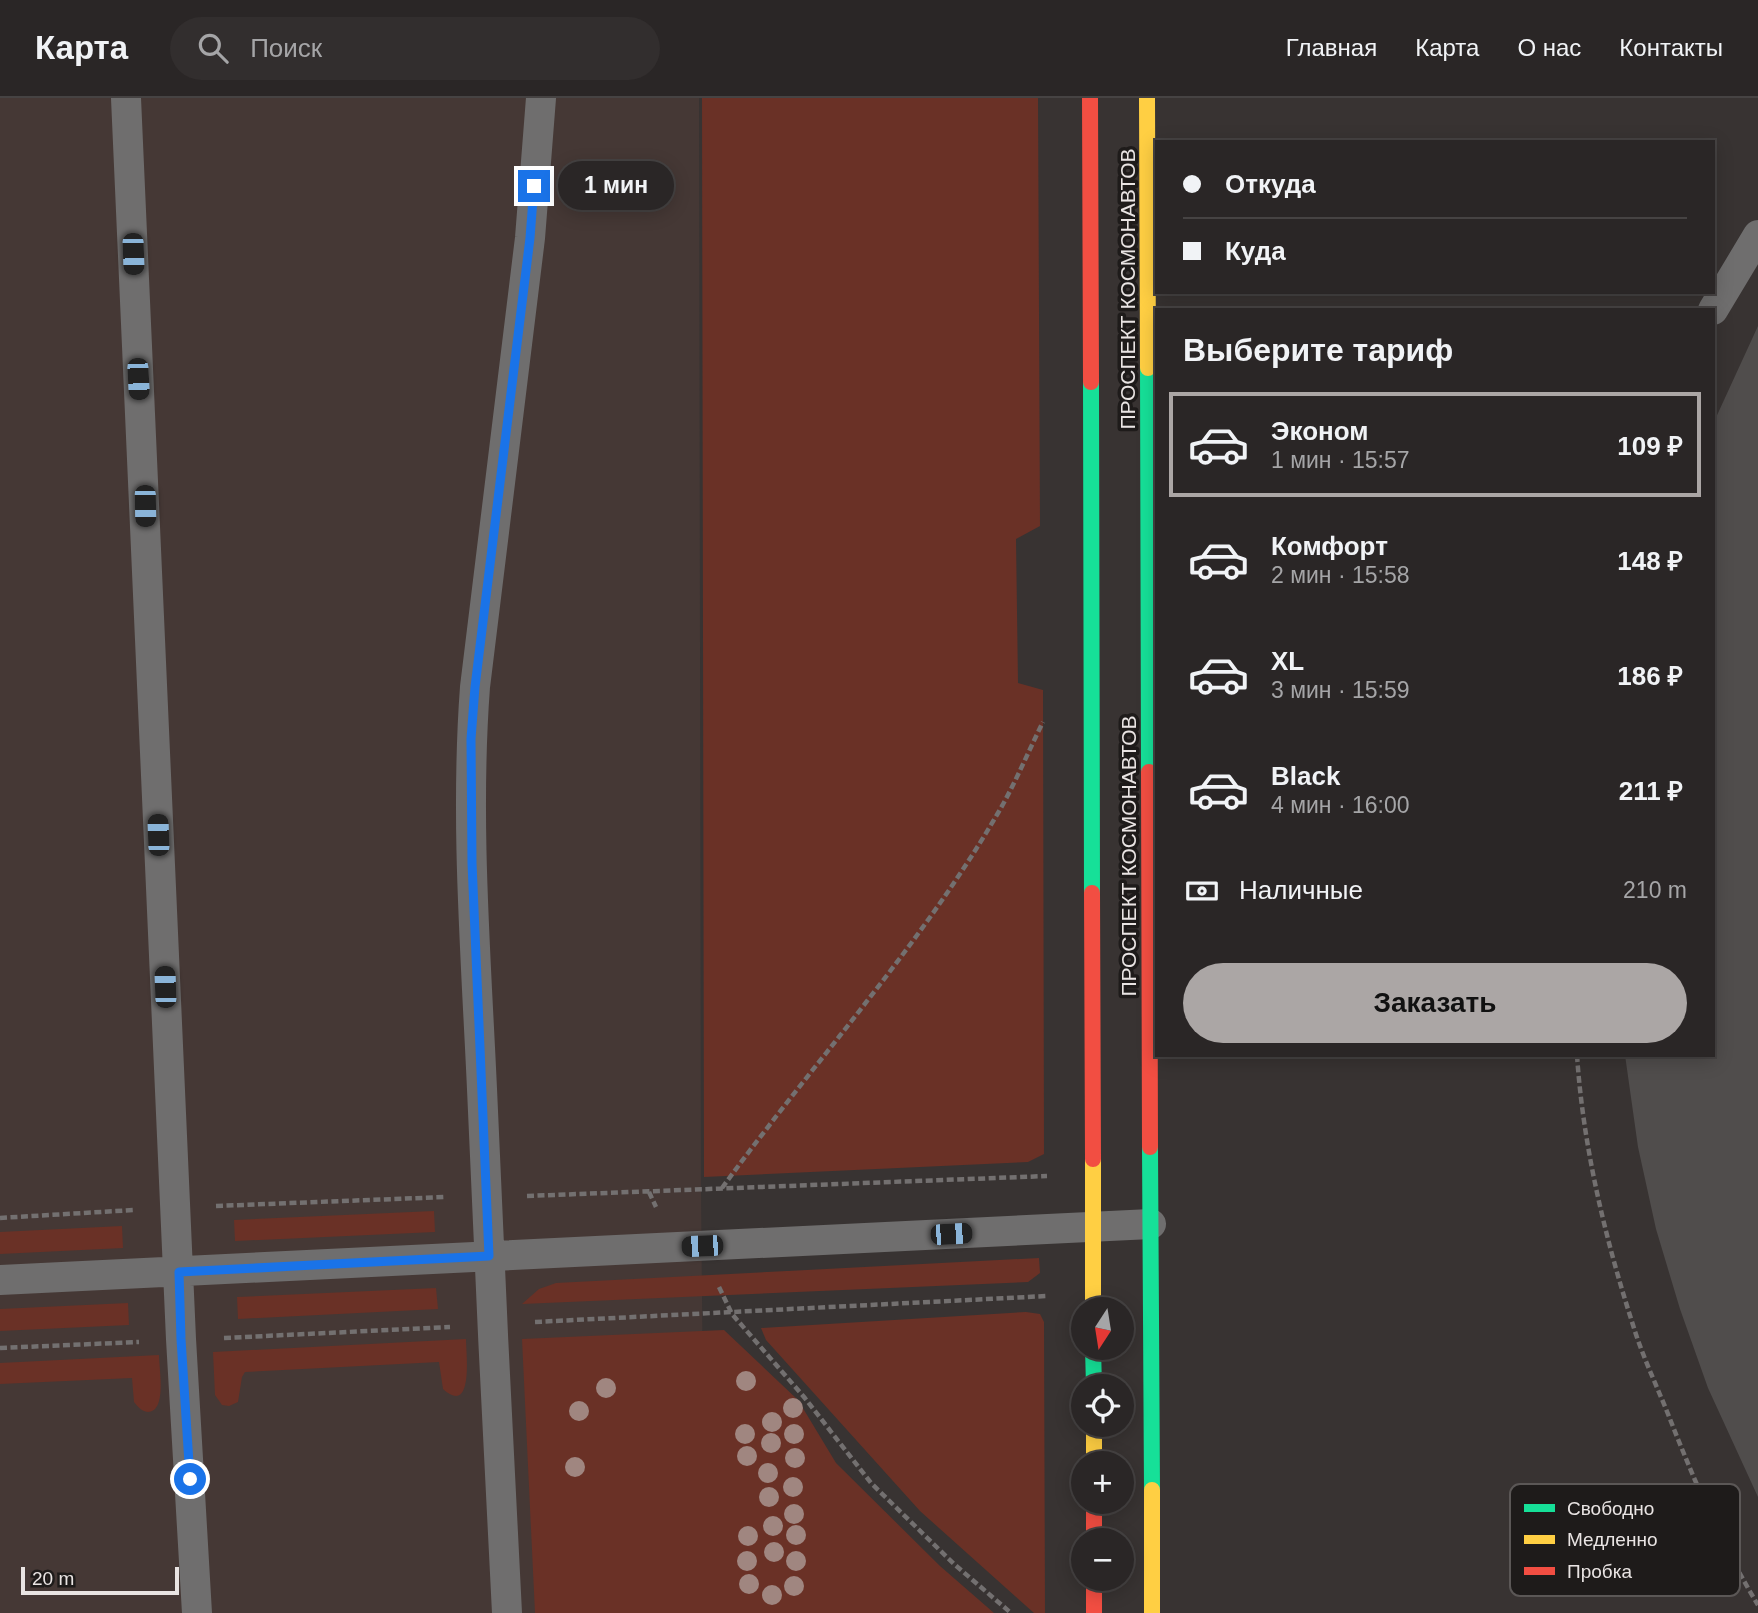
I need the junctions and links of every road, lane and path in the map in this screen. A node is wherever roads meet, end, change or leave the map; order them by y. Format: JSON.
{"nodes":[{"id":1,"x":126,"y":98,"type":"edge"},
{"id":2,"x":541,"y":98,"type":"edge"},
{"id":3,"x":1090,"y":98,"type":"edge"},
{"id":4,"x":1147,"y":98,"type":"edge"},
{"id":5,"x":1758,"y":235,"type":"edge"},
{"id":6,"x":1714,"y":308,"type":"edge"},
{"id":7,"x":1153,"y":528,"type":"edge"},
{"id":8,"x":1045,"y":719,"type":"dead end"},
{"id":9,"x":1153,"y":739,"type":"edge"},
{"id":10,"x":1577,"y":1057,"type":"edge"},
{"id":11,"x":1058,"y":1175,"type":"dead end"},
{"id":12,"x":722,"y":1188,"type":"junction"},
{"id":13,"x":517,"y":1196,"type":"dead end"},
{"id":14,"x":446,"y":1197,"type":"dead end"},
{"id":15,"x":175,"y":1208,"type":"junction"},
{"id":16,"x":0,"y":1218,"type":"edge"},
{"id":17,"x":1151,"y":1224,"type":"junction"},
{"id":18,"x":1093,"y":1227,"type":"junction"},
{"id":19,"x":489,"y":1256,"type":"junction"},
{"id":20,"x":179,"y":1272,"type":"junction"},
{"id":21,"x":0,"y":1280,"type":"edge"},
{"id":22,"x":1055,"y":1295,"type":"dead end"},
{"id":23,"x":1093,"y":1297,"type":"edge"},
{"id":24,"x":732,"y":1314,"type":"junction"},
{"id":25,"x":522,"y":1323,"type":"dead end"},
{"id":26,"x":452,"y":1327,"type":"dead end"},
{"id":27,"x":181,"y":1339,"type":"junction"},
{"id":28,"x":0,"y":1348,"type":"edge"},
{"id":29,"x":1695,"y":1484,"type":"edge"},
{"id":30,"x":1740,"y":1575,"type":"edge"},
{"id":31,"x":1094,"y":1591,"type":"edge"},
{"id":32,"x":1758,"y":1605,"type":"edge"},
{"id":33,"x":197,"y":1613,"type":"edge"},
{"id":34,"x":507,"y":1613,"type":"edge"},
{"id":35,"x":1011,"y":1613,"type":"edge"},
{"id":36,"x":1094,"y":1613,"type":"edge"},
{"id":37,"x":1152,"y":1613,"type":"edge"}],
"edges":[{"from":1,"to":15,"type":"lane"},
{"from":2,"to":19,"type":"lane"},
{"from":3,"to":18,"type":"street","name":"ПРОСПЕКТ КОСМОНАВТОВ"},
{"from":4,"to":7,"type":"street","name":"ПРОСПЕКТ КОСМОНАВТОВ"},
{"from":5,"to":6,"type":"lane"},
{"from":7,"to":9,"type":"street","name":"ПРОСПЕКТ КОСМОНАВТОВ"},
{"from":8,"to":12,"type":"path"},
{"from":9,"to":17,"type":"street","name":"ПРОСПЕКТ КОСМОНАВТОВ"},
{"from":10,"to":29,"type":"path"},
{"from":11,"to":12,"type":"path"},
{"from":12,"to":13,"type":"path"},
{"from":14,"to":15,"type":"path"},
{"from":15,"to":16,"type":"path"},
{"from":15,"to":20,"type":"lane"},
{"from":17,"to":18,"type":"lane"},
{"from":17,"to":37,"type":"street","name":"ПРОСПЕКТ КОСМОНАВТОВ"},
{"from":18,"to":19,"type":"lane"},
{"from":18,"to":23,"type":"street","name":"ПРОСПЕКТ КОСМОНАВТОВ"},
{"from":19,"to":20,"type":"lane"},
{"from":19,"to":34,"type":"lane"},
{"from":20,"to":21,"type":"lane"},
{"from":20,"to":27,"type":"lane"},
{"from":22,"to":24,"type":"path"},
{"from":24,"to":25,"type":"path"},
{"from":24,"to":35,"type":"path"},
{"from":26,"to":27,"type":"path"},
{"from":27,"to":28,"type":"path"},
{"from":27,"to":33,"type":"lane"},
{"from":30,"to":32,"type":"path"},
{"from":31,"to":36,"type":"street"}]}
